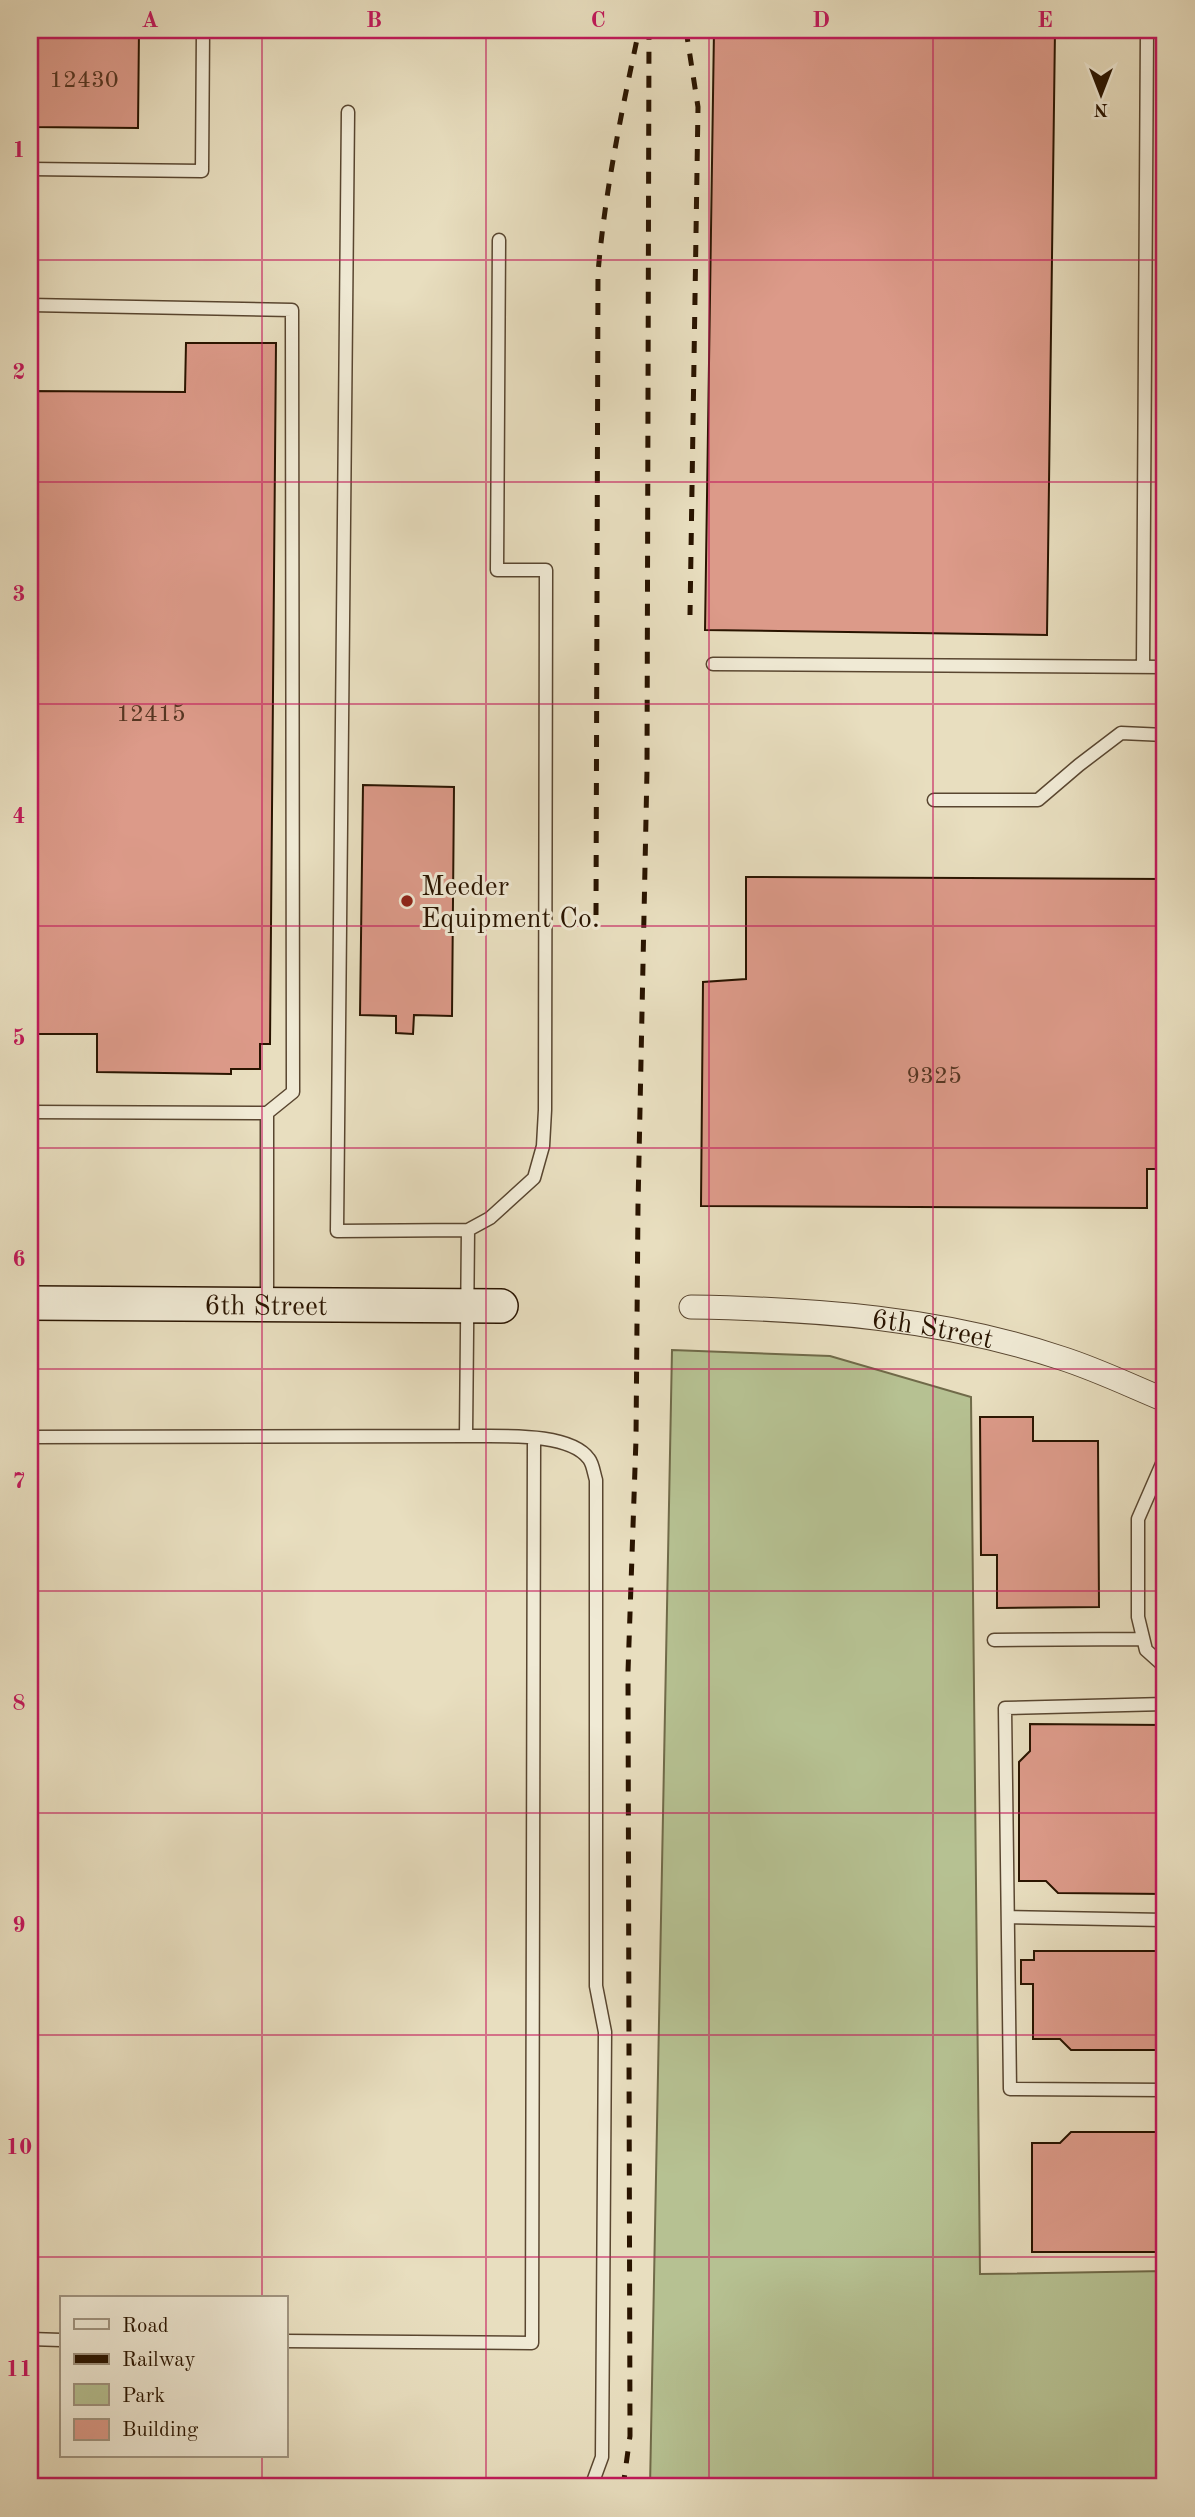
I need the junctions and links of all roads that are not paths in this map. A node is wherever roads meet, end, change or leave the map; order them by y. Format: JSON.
{"nodes":[{"id":1,"x":203,"y":30,"type":"edge"},
{"id":2,"x":1147,"y":30,"type":"edge"},
{"id":3,"x":348,"y":112,"type":"dead end"},
{"id":4,"x":30,"y":169,"type":"edge"},
{"id":5,"x":499,"y":240,"type":"dead end"},
{"id":6,"x":30,"y":305,"type":"edge"},
{"id":7,"x":713,"y":664,"type":"dead end"},
{"id":8,"x":1143,"y":667,"type":"junction"},
{"id":9,"x":1165,"y":667,"type":"edge"},
{"id":10,"x":1165,"y":735,"type":"edge"},
{"id":11,"x":934,"y":800,"type":"dead end"},
{"id":12,"x":30,"y":1112,"type":"edge"},
{"id":13,"x":267,"y":1113,"type":"junction"},
{"id":14,"x":468,"y":1230,"type":"junction"},
{"id":15,"x":30,"y":1303,"type":"edge"},
{"id":16,"x":267,"y":1305,"type":"junction"},
{"id":17,"x":466,"y":1306,"type":"junction"},
{"id":18,"x":501,"y":1306,"type":"dead end"},
{"id":19,"x":691,"y":1307,"type":"dead end"},
{"id":20,"x":1165,"y":1400,"type":"edge"},
{"id":21,"x":466,"y":1436,"type":"junction"},
{"id":22,"x":30,"y":1437,"type":"edge"},
{"id":23,"x":534,"y":1439,"type":"junction"},
{"id":24,"x":1165,"y":1457,"type":"edge"},
{"id":25,"x":1143,"y":1639,"type":"junction"},
{"id":26,"x":994,"y":1640,"type":"dead end"},
{"id":27,"x":1165,"y":1667,"type":"edge"},
{"id":28,"x":1165,"y":1704,"type":"edge"},
{"id":29,"x":1008,"y":1917,"type":"junction"},
{"id":30,"x":1165,"y":1920,"type":"edge"},
{"id":31,"x":1165,"y":2090,"type":"edge"},
{"id":32,"x":30,"y":2339,"type":"edge"},
{"id":33,"x":60,"y":2340,"type":"edge"},
{"id":34,"x":287,"y":2341,"type":"edge"},
{"id":35,"x":591,"y":2487,"type":"edge"}],
"edges":[{"from":1,"to":4,"type":"lane"},
{"from":2,"to":8,"type":"lane"},
{"from":3,"to":14,"type":"lane"},
{"from":5,"to":14,"type":"lane"},
{"from":6,"to":13,"type":"lane"},
{"from":7,"to":8,"type":"lane"},
{"from":8,"to":9,"type":"lane"},
{"from":10,"to":11,"type":"lane"},
{"from":12,"to":13,"type":"lane"},
{"from":13,"to":16,"type":"lane"},
{"from":14,"to":17,"type":"lane"},
{"from":15,"to":16,"type":"street","name":"6th Street"},
{"from":16,"to":17,"type":"street","name":"6th Street"},
{"from":17,"to":18,"type":"street","name":"6th Street"},
{"from":17,"to":21,"type":"lane"},
{"from":19,"to":20,"type":"street","name":"6th Street"},
{"from":21,"to":22,"type":"lane"},
{"from":21,"to":23,"type":"lane"},
{"from":23,"to":34,"type":"lane"},
{"from":23,"to":35,"type":"lane"},
{"from":24,"to":25,"type":"lane"},
{"from":25,"to":26,"type":"lane"},
{"from":25,"to":27,"type":"lane"},
{"from":28,"to":29,"type":"lane"},
{"from":29,"to":30,"type":"lane"},
{"from":29,"to":31,"type":"lane"},
{"from":32,"to":33,"type":"lane"}]}
